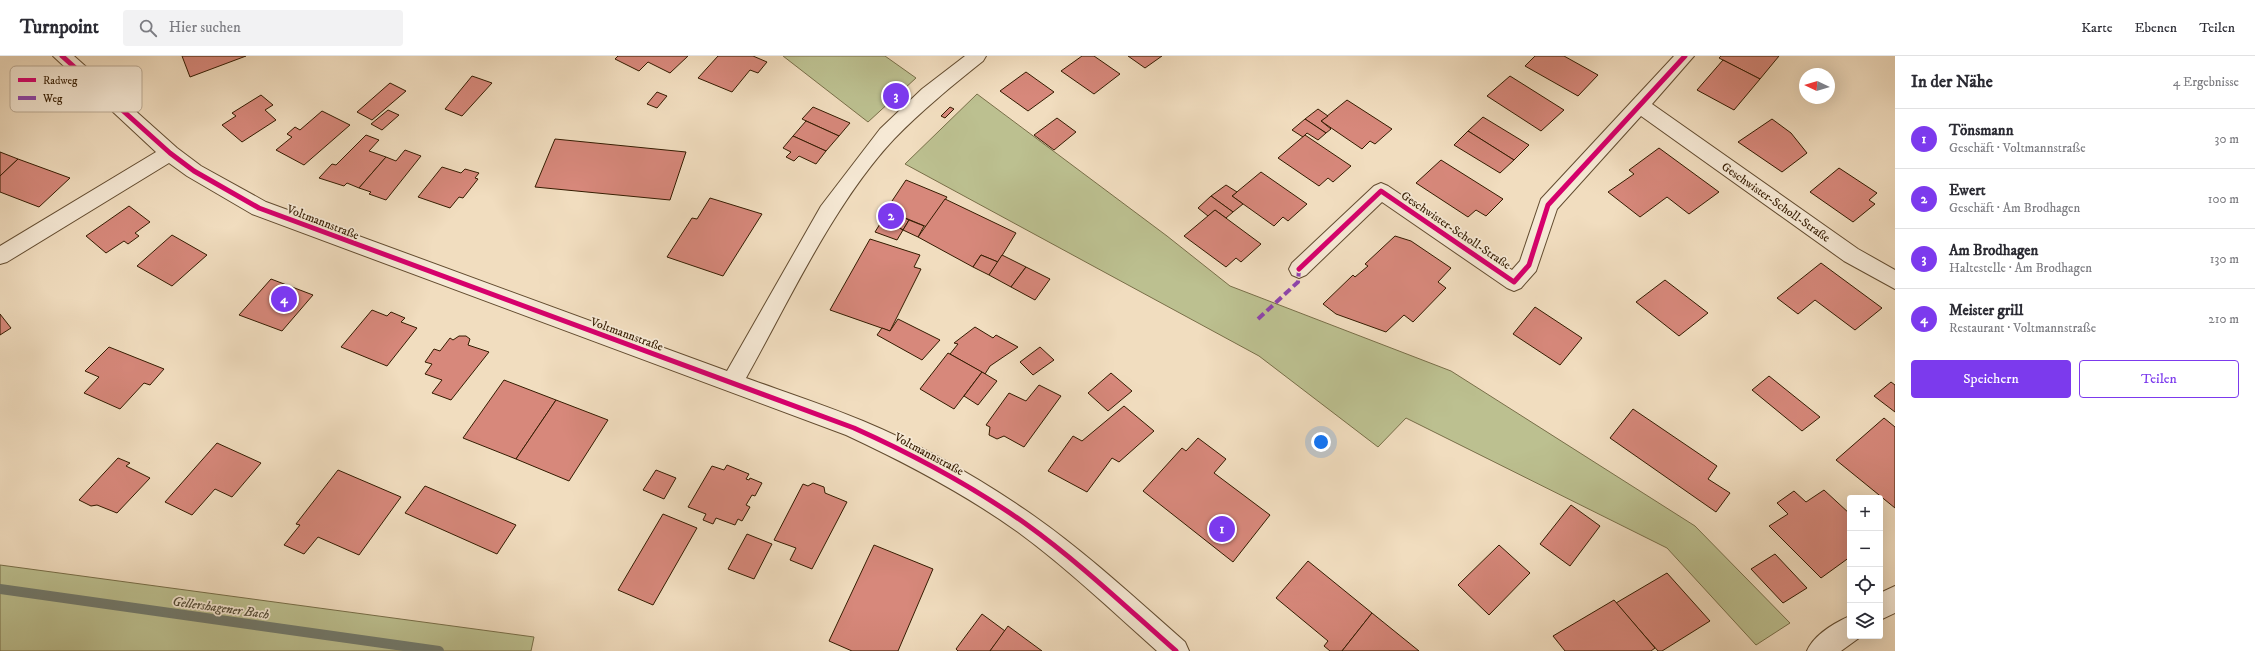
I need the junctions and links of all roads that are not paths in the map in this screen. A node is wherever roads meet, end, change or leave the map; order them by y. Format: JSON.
{"nodes":[{"id":1,"x":62,"y":56,"type":"edge"},
{"id":2,"x":977,"y":56,"type":"edge"},
{"id":3,"x":1685,"y":56,"type":"edge"},
{"id":4,"x":73,"y":66,"type":"edge"},
{"id":5,"x":1640,"y":105,"type":"junction"},
{"id":6,"x":124,"y":112,"type":"edge"},
{"id":7,"x":170,"y":153,"type":"junction"},
{"id":8,"x":0,"y":256,"type":"edge"},
{"id":9,"x":1299,"y":269,"type":"dead end"},
{"id":10,"x":1895,"y":280,"type":"edge"},
{"id":11,"x":732,"y":383,"type":"junction"},
{"id":12,"x":1895,"y":598,"type":"edge"},
{"id":13,"x":1883,"y":606,"type":"edge"},
{"id":14,"x":1847,"y":632,"type":"edge"},
{"id":15,"x":1176,"y":651,"type":"edge"},
{"id":16,"x":1820,"y":651,"type":"edge"}],
"edges":[{"from":1,"to":4,"type":"street","name":"Voltmannstraße"},
{"from":2,"to":11,"type":"street"},
{"from":3,"to":5,"type":"street","name":"Geschwister-Scholl-Straße"},
{"from":5,"to":9,"type":"street","name":"Geschwister-Scholl-Straße"},
{"from":5,"to":10,"type":"street","name":"Geschwister-Scholl-Straße"},
{"from":6,"to":7,"type":"street","name":"Voltmannstraße"},
{"from":7,"to":8,"type":"street"},
{"from":7,"to":11,"type":"street","name":"Voltmannstraße"},
{"from":11,"to":15,"type":"street","name":"Voltmannstraße"},
{"from":12,"to":13,"type":"street"},
{"from":14,"to":16,"type":"street"}]}
